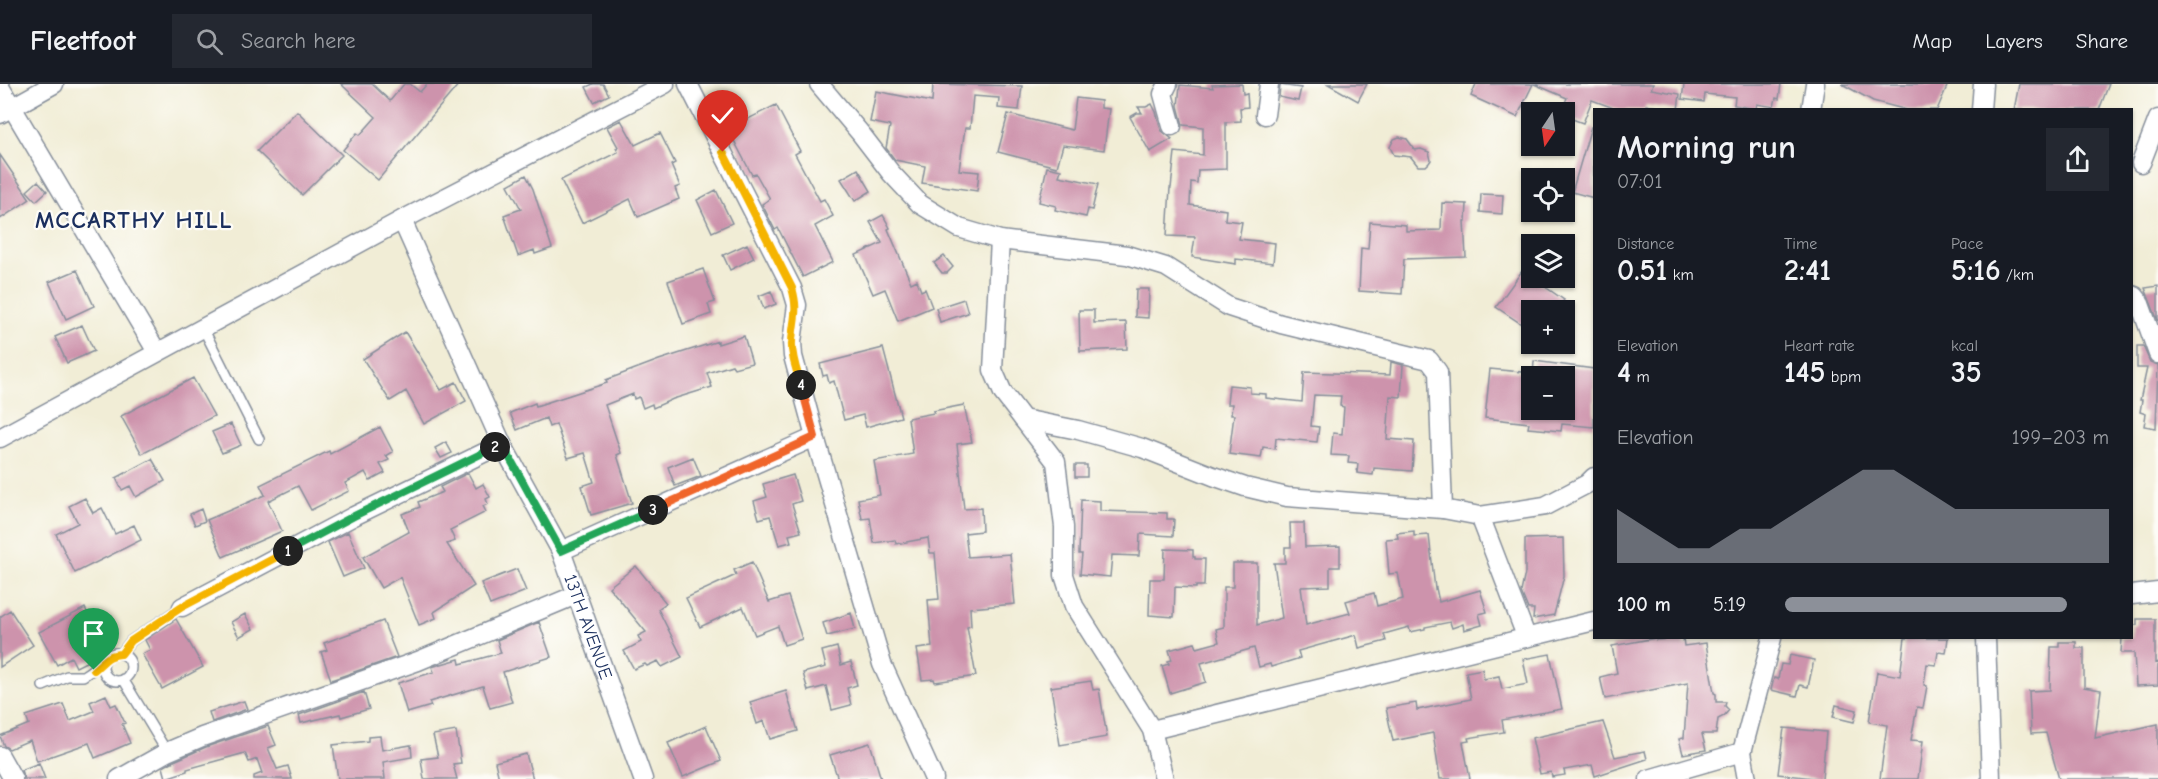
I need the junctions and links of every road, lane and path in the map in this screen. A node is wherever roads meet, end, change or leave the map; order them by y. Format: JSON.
{"nodes":[{"id":1,"x":54,"y":84,"type":"edge"},
{"id":2,"x":665,"y":84,"type":"edge"},
{"id":3,"x":688,"y":84,"type":"edge"},
{"id":4,"x":819,"y":84,"type":"edge"},
{"id":5,"x":1168,"y":84,"type":"edge"},
{"id":6,"x":1269,"y":84,"type":"edge"},
{"id":7,"x":1815,"y":84,"type":"edge"},
{"id":8,"x":1983,"y":84,"type":"edge"},
{"id":9,"x":0,"y":87,"type":"edge"},
{"id":10,"x":1811,"y":108,"type":"edge"},
{"id":11,"x":1981,"y":108,"type":"edge"},
{"id":12,"x":6,"y":111,"type":"edge"},
{"id":13,"x":1265,"y":115,"type":"dead end"},
{"id":14,"x":2158,"y":119,"type":"edge"},
{"id":15,"x":1172,"y":126,"type":"dead end"},
{"id":16,"x":2141,"y":164,"type":"dead end"},
{"id":17,"x":402,"y":220,"type":"junction"},
{"id":18,"x":1000,"y":240,"type":"junction"},
{"id":19,"x":2133,"y":295,"type":"edge"},
{"id":20,"x":203,"y":327,"type":"junction"},
{"id":21,"x":157,"y":352,"type":"junction"},
{"id":22,"x":2158,"y":354,"type":"edge"},
{"id":23,"x":1023,"y":419,"type":"junction"},
{"id":24,"x":815,"y":437,"type":"junction"},
{"id":25,"x":0,"y":438,"type":"edge"},
{"id":26,"x":260,"y":439,"type":"dead end"},
{"id":27,"x":502,"y":444,"type":"junction"},
{"id":28,"x":1593,"y":478,"type":"edge"},
{"id":29,"x":1443,"y":509,"type":"junction"},
{"id":30,"x":1480,"y":516,"type":"junction"},
{"id":31,"x":561,"y":551,"type":"junction"},
{"id":32,"x":2158,"y":592,"type":"edge"},
{"id":33,"x":576,"y":595,"type":"junction"},
{"id":34,"x":2133,"y":595,"type":"edge"},
{"id":35,"x":182,"y":607,"type":"joint"},
{"id":36,"x":1593,"y":621,"type":"edge"},
{"id":37,"x":1526,"y":636,"type":"junction"},
{"id":38,"x":1772,"y":639,"type":"edge"},
{"id":39,"x":1986,"y":639,"type":"edge"},
{"id":40,"x":121,"y":654,"type":"junction"},
{"id":41,"x":104,"y":662,"type":"junction"},
{"id":42,"x":123,"y":679,"type":"junction"},
{"id":43,"x":44,"y":686,"type":"dead end"},
{"id":44,"x":1152,"y":730,"type":"junction"},
{"id":45,"x":167,"y":752,"type":"junction"},
{"id":46,"x":1742,"y":752,"type":"junction"},
{"id":47,"x":0,"y":756,"type":"edge"},
{"id":48,"x":13,"y":779,"type":"edge"},
{"id":49,"x":119,"y":779,"type":"edge"},
{"id":50,"x":643,"y":779,"type":"edge"},
{"id":51,"x":934,"y":779,"type":"edge"},
{"id":52,"x":1164,"y":779,"type":"edge"},
{"id":53,"x":1649,"y":779,"type":"edge"},
{"id":54,"x":1747,"y":779,"type":"edge"},
{"id":55,"x":1991,"y":779,"type":"edge"}],
"edges":[{"from":1,"to":12,"type":"street"},
{"from":2,"to":17,"type":"street"},
{"from":3,"to":24,"type":"street"},
{"from":4,"to":18,"type":"street"},
{"from":5,"to":15,"type":"street"},
{"from":6,"to":13,"type":"street"},
{"from":7,"to":10,"type":"street"},
{"from":8,"to":11,"type":"street"},
{"from":9,"to":12,"type":"street"},
{"from":12,"to":21,"type":"street"},
{"from":14,"to":16,"type":"street"},
{"from":17,"to":20,"type":"street"},
{"from":17,"to":27,"type":"street","name":"13TH AVENUE"},
{"from":18,"to":23,"type":"street"},
{"from":18,"to":29,"type":"street"},
{"from":19,"to":22,"type":"street"},
{"from":20,"to":21,"type":"street"},
{"from":20,"to":26,"type":"lane"},
{"from":21,"to":25,"type":"street"},
{"from":23,"to":29,"type":"street"},
{"from":23,"to":44,"type":"street"},
{"from":24,"to":31,"type":"street"},
{"from":24,"to":51,"type":"street"},
{"from":27,"to":31,"type":"street","name":"13TH AVENUE"},
{"from":27,"to":35,"type":"street"},
{"from":28,"to":30,"type":"street"},
{"from":29,"to":30,"type":"street"},
{"from":30,"to":37,"type":"street"},
{"from":31,"to":33,"type":"street","name":"13TH AVENUE"},
{"from":32,"to":34,"type":"street"},
{"from":33,"to":45,"type":"street"},
{"from":33,"to":50,"type":"street","name":"13TH AVENUE"},
{"from":35,"to":40,"type":"lane"},
{"from":36,"to":37,"type":"street"},
{"from":37,"to":44,"type":"street"},
{"from":38,"to":46,"type":"street"},
{"from":39,"to":55,"type":"street"},
{"from":40,"to":41,"type":"lane"},
{"from":40,"to":42,"type":"lane"},
{"from":41,"to":42,"type":"lane"},
{"from":41,"to":43,"type":"lane"},
{"from":42,"to":45,"type":"lane"},
{"from":44,"to":52,"type":"street"},
{"from":45,"to":49,"type":"street"},
{"from":46,"to":53,"type":"street"},
{"from":46,"to":54,"type":"street"},
{"from":47,"to":48,"type":"street"}]}
